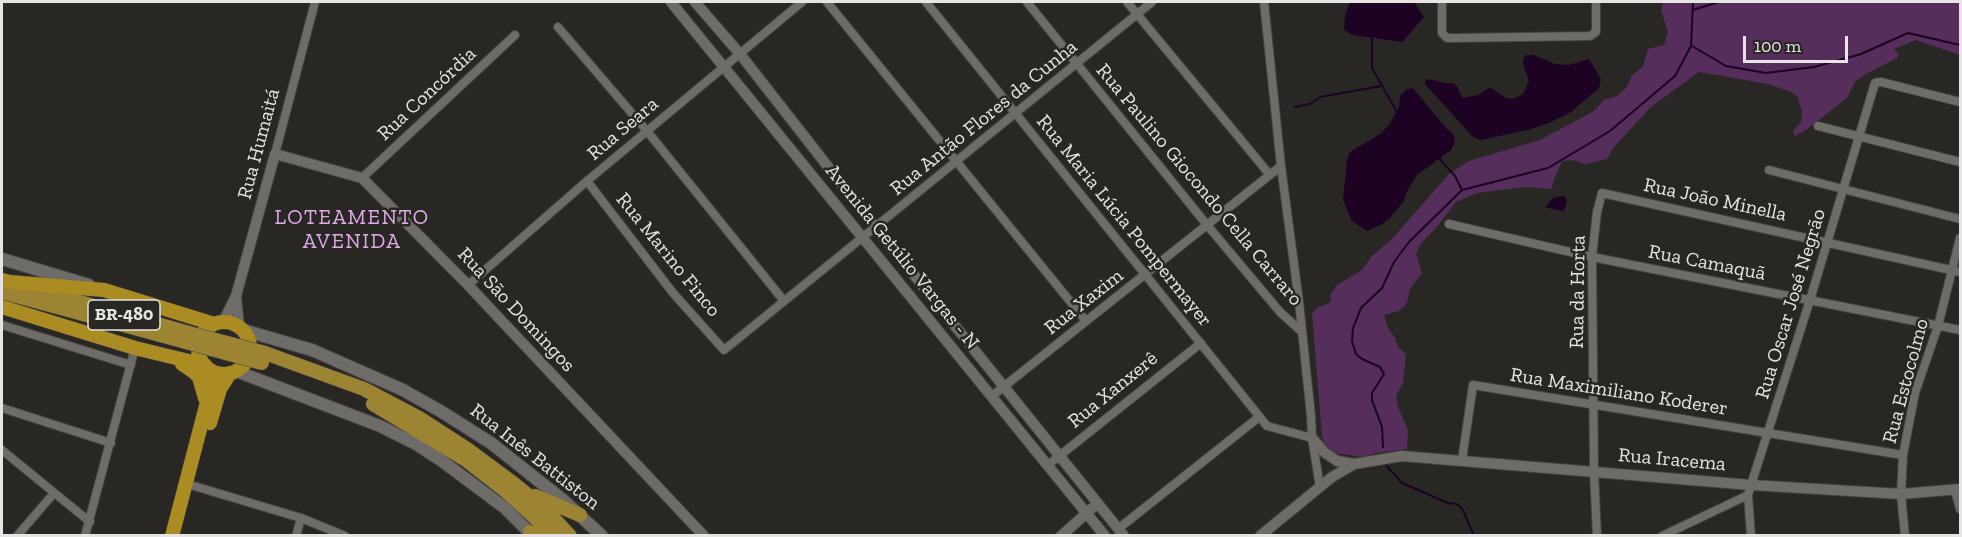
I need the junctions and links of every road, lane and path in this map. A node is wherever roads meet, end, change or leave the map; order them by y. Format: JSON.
{"nodes":[{"id":1,"x":315,"y":2,"type":"edge"},
{"id":2,"x":671,"y":2,"type":"edge"},
{"id":3,"x":695,"y":2,"type":"edge"},
{"id":4,"x":802,"y":2,"type":"edge"},
{"id":5,"x":827,"y":2,"type":"edge"},
{"id":6,"x":926,"y":2,"type":"edge"},
{"id":7,"x":1028,"y":2,"type":"edge"},
{"id":8,"x":1127,"y":2,"type":"edge"},
{"id":9,"x":1152,"y":2,"type":"edge"},
{"id":10,"x":1264,"y":2,"type":"edge"},
{"id":11,"x":1442,"y":2,"type":"edge"},
{"id":12,"x":1596,"y":2,"type":"edge"},
{"id":13,"x":1137,"y":14,"type":"junction"},
{"id":14,"x":558,"y":27,"type":"dead end"},
{"id":15,"x":515,"y":35,"type":"dead end"},
{"id":16,"x":740,"y":54,"type":"junction"},
{"id":17,"x":1077,"y":63,"type":"junction"},
{"id":18,"x":724,"y":67,"type":"junction"},
{"id":19,"x":1960,"y":102,"type":"edge"},
{"id":20,"x":1015,"y":112,"type":"junction"},
{"id":21,"x":1818,"y":126,"type":"dead end"},
{"id":22,"x":647,"y":131,"type":"junction"},
{"id":23,"x":1858,"y":136,"type":"junction"},
{"id":24,"x":275,"y":154,"type":"junction"},
{"id":25,"x":956,"y":161,"type":"junction"},
{"id":26,"x":1960,"y":162,"type":"edge"},
{"id":27,"x":1281,"y":166,"type":"junction"},
{"id":28,"x":1768,"y":170,"type":"dead end"},
{"id":29,"x":1270,"y":175,"type":"junction"},
{"id":30,"x":362,"y":178,"type":"junction"},
{"id":31,"x":587,"y":181,"type":"junction"},
{"id":32,"x":1843,"y":188,"type":"junction"},
{"id":33,"x":1602,"y":193,"type":"joint"},
{"id":34,"x":1960,"y":219,"type":"edge"},
{"id":35,"x":1449,"y":224,"type":"dead end"},
{"id":36,"x":1207,"y":225,"type":"junction"},
{"id":37,"x":876,"y":227,"type":"junction"},
{"id":38,"x":863,"y":237,"type":"junction"},
{"id":39,"x":1960,"y":237,"type":"edge"},
{"id":40,"x":1828,"y":242,"type":"junction"},
{"id":41,"x":1592,"y":257,"type":"junction"},
{"id":42,"x":2,"y":258,"type":"edge"},
{"id":43,"x":1956,"y":271,"type":"edge"},
{"id":44,"x":1146,"y":274,"type":"junction"},
{"id":45,"x":4,"y":285,"type":"edge"},
{"id":46,"x":468,"y":285,"type":"junction"},
{"id":47,"x":104,"y":290,"type":"junction"},
{"id":48,"x":236,"y":296,"type":"junction"},
{"id":49,"x":1810,"y":300,"type":"junction"},
{"id":50,"x":783,"y":301,"type":"junction"},
{"id":51,"x":2,"y":307,"type":"edge"},
{"id":52,"x":1086,"y":321,"type":"junction"},
{"id":53,"x":219,"y":323,"type":"junction"},
{"id":54,"x":2,"y":325,"type":"edge"},
{"id":55,"x":1938,"y":326,"type":"junction"},
{"id":56,"x":241,"y":328,"type":"junction"},
{"id":57,"x":1960,"y":330,"type":"edge"},
{"id":58,"x":1302,"y":332,"type":"junction"},
{"id":59,"x":1201,"y":344,"type":"junction"},
{"id":60,"x":135,"y":348,"type":"junction"},
{"id":61,"x":724,"y":350,"type":"joint"},
{"id":62,"x":169,"y":357,"type":"junction"},
{"id":63,"x":263,"y":358,"type":"junction"},
{"id":64,"x":131,"y":365,"type":"junction"},
{"id":65,"x":207,"y":367,"type":"junction"},
{"id":66,"x":233,"y":372,"type":"junction"},
{"id":67,"x":1004,"y":386,"type":"junction"},
{"id":68,"x":992,"y":396,"type":"junction"},
{"id":69,"x":206,"y":403,"type":"junction"},
{"id":70,"x":1594,"y":403,"type":"junction"},
{"id":71,"x":3,"y":412,"type":"edge"},
{"id":72,"x":1259,"y":417,"type":"junction"},
{"id":73,"x":1768,"y":433,"type":"junction"},
{"id":74,"x":1311,"y":438,"type":"junction"},
{"id":75,"x":111,"y":442,"type":"junction"},
{"id":76,"x":2,"y":450,"type":"edge"},
{"id":77,"x":1903,"y":454,"type":"junction"},
{"id":78,"x":1060,"y":456,"type":"junction"},
{"id":79,"x":1462,"y":460,"type":"junction"},
{"id":80,"x":1354,"y":464,"type":"junction"},
{"id":81,"x":1048,"y":465,"type":"junction"},
{"id":82,"x":1594,"y":472,"type":"junction"},
{"id":83,"x":194,"y":486,"type":"junction"},
{"id":84,"x":1320,"y":487,"type":"junction"},
{"id":85,"x":1749,"y":490,"type":"junction"},
{"id":86,"x":1958,"y":490,"type":"edge"},
{"id":87,"x":524,"y":492,"type":"junction"},
{"id":88,"x":54,"y":493,"type":"junction"},
{"id":89,"x":1901,"y":494,"type":"junction"},
{"id":90,"x":1098,"y":503,"type":"junction"},
{"id":91,"x":1960,"y":509,"type":"edge"},
{"id":92,"x":1086,"y":512,"type":"junction"},
{"id":93,"x":580,"y":515,"type":"junction"},
{"id":94,"x":301,"y":518,"type":"junction"},
{"id":95,"x":90,"y":522,"type":"junction"},
{"id":96,"x":1121,"y":532,"type":"edge"},
{"id":97,"x":531,"y":534,"type":"edge"},
{"id":98,"x":17,"y":536,"type":"edge"},
{"id":99,"x":85,"y":536,"type":"edge"},
{"id":100,"x":172,"y":536,"type":"edge"},
{"id":101,"x":181,"y":536,"type":"edge"},
{"id":102,"x":296,"y":536,"type":"edge"},
{"id":103,"x":345,"y":536,"type":"edge"},
{"id":104,"x":555,"y":536,"type":"edge"},
{"id":105,"x":570,"y":536,"type":"edge"},
{"id":106,"x":602,"y":536,"type":"edge"},
{"id":107,"x":704,"y":536,"type":"edge"},
{"id":108,"x":1061,"y":536,"type":"edge"},
{"id":109,"x":1105,"y":536,"type":"edge"},
{"id":110,"x":1260,"y":536,"type":"edge"},
{"id":111,"x":1597,"y":536,"type":"edge"},
{"id":112,"x":1662,"y":536,"type":"edge"},
{"id":113,"x":1751,"y":536,"type":"edge"},
{"id":114,"x":1905,"y":536,"type":"edge"}],
"edges":[{"from":1,"to":24,"type":"street","name":"Rua Humaitá"},
{"from":2,"to":18,"type":"street","name":"Avenida Getúlio Vargas - N"},
{"from":3,"to":16,"type":"street","name":"Avenida Getúlio Vargas - N"},
{"from":4,"to":16,"type":"street","name":"Rua Seara"},
{"from":5,"to":25,"type":"street"},
{"from":6,"to":20,"type":"street","name":"Rua Maria Lúcia Pompermayer"},
{"from":7,"to":17,"type":"street","name":"Rua Paulino Giocondo Cella Carraro"},
{"from":8,"to":13,"type":"street"},
{"from":9,"to":13,"type":"street","name":"Rua Antão Flores da Cunha"},
{"from":10,"to":27,"type":"street"},
{"from":11,"to":12,"type":"street"},
{"from":13,"to":17,"type":"street","name":"Rua Antão Flores da Cunha"},
{"from":13,"to":29,"type":"street"},
{"from":14,"to":22,"type":"street"},
{"from":15,"to":30,"type":"street","name":"Rua Concórdia"},
{"from":16,"to":18,"type":"street","name":"Rua Seara"},
{"from":16,"to":37,"type":"street","name":"Avenida Getúlio Vargas - N"},
{"from":17,"to":20,"type":"street","name":"Rua Antão Flores da Cunha"},
{"from":17,"to":36,"type":"street","name":"Rua Paulino Giocondo Cella Carraro"},
{"from":18,"to":22,"type":"street","name":"Rua Seara"},
{"from":18,"to":38,"type":"street","name":"Avenida Getúlio Vargas - N"},
{"from":19,"to":23,"type":"street","name":"Rua Oscar José Negrão"},
{"from":20,"to":25,"type":"street","name":"Rua Antão Flores da Cunha"},
{"from":20,"to":44,"type":"street","name":"Rua Maria Lúcia Pompermayer"},
{"from":21,"to":23,"type":"street"},
{"from":22,"to":31,"type":"street","name":"Rua Seara"},
{"from":22,"to":50,"type":"street"},
{"from":23,"to":26,"type":"street"},
{"from":23,"to":32,"type":"street","name":"Rua Oscar José Negrão"},
{"from":24,"to":30,"type":"street","name":"Rua São Domingos"},
{"from":24,"to":48,"type":"street","name":"Rua Humaitá"},
{"from":25,"to":37,"type":"street","name":"Rua Antão Flores da Cunha"},
{"from":25,"to":52,"type":"street"},
{"from":27,"to":29,"type":"street","name":"Rua Xaxim"},
{"from":27,"to":58,"type":"street"},
{"from":28,"to":32,"type":"street"},
{"from":29,"to":36,"type":"street","name":"Rua Xaxim"},
{"from":30,"to":46,"type":"street","name":"Rua São Domingos"},
{"from":31,"to":46,"type":"street","name":"Rua Seara"},
{"from":31,"to":61,"type":"street","name":"Rua Marino Finco"},
{"from":32,"to":34,"type":"street"},
{"from":32,"to":40,"type":"street","name":"Rua Oscar José Negrão"},
{"from":33,"to":40,"type":"street","name":"Rua João Minella"},
{"from":33,"to":41,"type":"street","name":"Rua da Horta"},
{"from":35,"to":41,"type":"street","name":"Rua Camaquã"},
{"from":36,"to":44,"type":"street","name":"Rua Xaxim"},
{"from":36,"to":58,"type":"street","name":"Rua Paulino Giocondo Cella Carraro"},
{"from":37,"to":38,"type":"street","name":"Rua Antão Flores da Cunha"},
{"from":37,"to":67,"type":"street","name":"Avenida Getúlio Vargas - N"},
{"from":38,"to":50,"type":"street","name":"Rua Antão Flores da Cunha"},
{"from":38,"to":68,"type":"street","name":"Avenida Getúlio Vargas - N"},
{"from":39,"to":43,"type":"street","name":"Rua Estocolmo"},
{"from":40,"to":43,"type":"street","name":"Rua João Minella"},
{"from":40,"to":49,"type":"street","name":"Rua Oscar José Negrão"},
{"from":41,"to":49,"type":"street","name":"Rua Camaquã"},
{"from":41,"to":70,"type":"street","name":"Rua da Horta"},
{"from":42,"to":47,"type":"main road","number":"BR-480"},
{"from":43,"to":55,"type":"street","name":"Rua Estocolmo"},
{"from":44,"to":52,"type":"street","name":"Rua Xaxim"},
{"from":44,"to":59,"type":"street","name":"Rua Maria Lúcia Pompermayer"},
{"from":45,"to":47,"type":"highway"},
{"from":45,"to":63,"type":"main road","number":"BR-480","bridge":true},
{"from":46,"to":107,"type":"street","name":"Rua São Domingos"},
{"from":47,"to":53,"type":"highway","number":"BR-480"},
{"from":48,"to":53,"type":"street","name":"Rua Humaitá"},
{"from":48,"to":56,"type":"street","name":"Rua Humaitá"},
{"from":49,"to":55,"type":"street","name":"Rua Camaquã"},
{"from":49,"to":73,"type":"street","name":"Rua Oscar José Negrão"},
{"from":50,"to":61,"type":"street","name":"Rua Antão Flores da Cunha"},
{"from":51,"to":60,"type":"highway"},
{"from":52,"to":67,"type":"street","name":"Rua Xaxim"},
{"from":53,"to":56,"type":"highway"},
{"from":53,"to":65,"type":"highway"},
{"from":54,"to":64,"type":"street"},
{"from":55,"to":57,"type":"street","name":"Rua Camaquã"},
{"from":55,"to":77,"type":"street","name":"Rua Estocolmo"},
{"from":56,"to":66,"type":"highway"},
{"from":56,"to":93,"type":"main road","name":"Rua Inês Battiston"},
{"from":58,"to":74,"type":"street"},
{"from":59,"to":72,"type":"street","name":"Rua Maria Lúcia Pompermayer"},
{"from":59,"to":78,"type":"street","name":"Rua Xanxerê"},
{"from":60,"to":62,"type":"highway","number":"BR-480"},
{"from":60,"to":64,"type":"street"},
{"from":62,"to":65,"type":"highway","number":"BR-480"},
{"from":62,"to":69,"type":"highway"},
{"from":63,"to":87,"type":"main road"},
{"from":63,"to":104,"type":"main road"},
{"from":64,"to":75,"type":"street"},
{"from":65,"to":66,"type":"highway"},
{"from":65,"to":69,"type":"highway"},
{"from":66,"to":83,"type":"highway"},
{"from":66,"to":97,"type":"main road"},
{"from":67,"to":68,"type":"street","name":"Rua Xaxim"},
{"from":67,"to":78,"type":"street","name":"Avenida Getúlio Vargas - N"},
{"from":68,"to":81,"type":"street","name":"Avenida Getúlio Vargas - N"},
{"from":69,"to":100,"type":"highway"},
{"from":70,"to":73,"type":"street","name":"Rua Maximiliano Koderer"},
{"from":70,"to":79,"type":"street","name":"Rua Maximiliano Koderer"},
{"from":70,"to":82,"type":"street","name":"Rua da Horta"},
{"from":71,"to":75,"type":"street"},
{"from":72,"to":74,"type":"street","name":"Rua Maria Lúcia Pompermayer"},
{"from":72,"to":96,"type":"street"},
{"from":73,"to":77,"type":"street","name":"Rua Maximiliano Koderer"},
{"from":73,"to":85,"type":"street","name":"Rua Oscar José Negrão"},
{"from":74,"to":80,"type":"street"},
{"from":74,"to":84,"type":"street"},
{"from":75,"to":95,"type":"street"},
{"from":76,"to":88,"type":"street"},
{"from":77,"to":89,"type":"street","name":"Rua Estocolmo"},
{"from":78,"to":81,"type":"street","name":"Rua Xanxerê"},
{"from":78,"to":90,"type":"street","name":"Avenida Getúlio Vargas - N"},
{"from":79,"to":80,"type":"street","name":"Rua Iracema"},
{"from":79,"to":82,"type":"street","name":"Rua Iracema"},
{"from":80,"to":84,"type":"street"},
{"from":81,"to":92,"type":"street","name":"Avenida Getúlio Vargas - N"},
{"from":82,"to":85,"type":"street","name":"Rua Iracema"},
{"from":82,"to":111,"type":"street","name":"Rua da Horta"},
{"from":83,"to":94,"type":"street"},
{"from":83,"to":101,"type":"highway"},
{"from":84,"to":110,"type":"street"},
{"from":85,"to":89,"type":"street","name":"Rua Iracema"},
{"from":85,"to":112,"type":"street"},
{"from":85,"to":113,"type":"street","name":"Rua Oscar José Negrão"},
{"from":86,"to":89,"type":"street","name":"Rua Iracema"},
{"from":86,"to":91,"type":"street"},
{"from":87,"to":93,"type":"main road"},
{"from":87,"to":105,"type":"main road"},
{"from":88,"to":95,"type":"street"},
{"from":88,"to":98,"type":"street"},
{"from":89,"to":114,"type":"street","name":"Rua Estocolmo"},
{"from":90,"to":92,"type":"street"},
{"from":90,"to":96,"type":"street","name":"Avenida Getúlio Vargas - N"},
{"from":92,"to":108,"type":"street"},
{"from":92,"to":109,"type":"street","name":"Avenida Getúlio Vargas - N"},
{"from":93,"to":106,"type":"main road","name":"Rua Inês Battiston"},
{"from":94,"to":102,"type":"street"},
{"from":94,"to":103,"type":"street"},
{"from":95,"to":99,"type":"street"}]}
